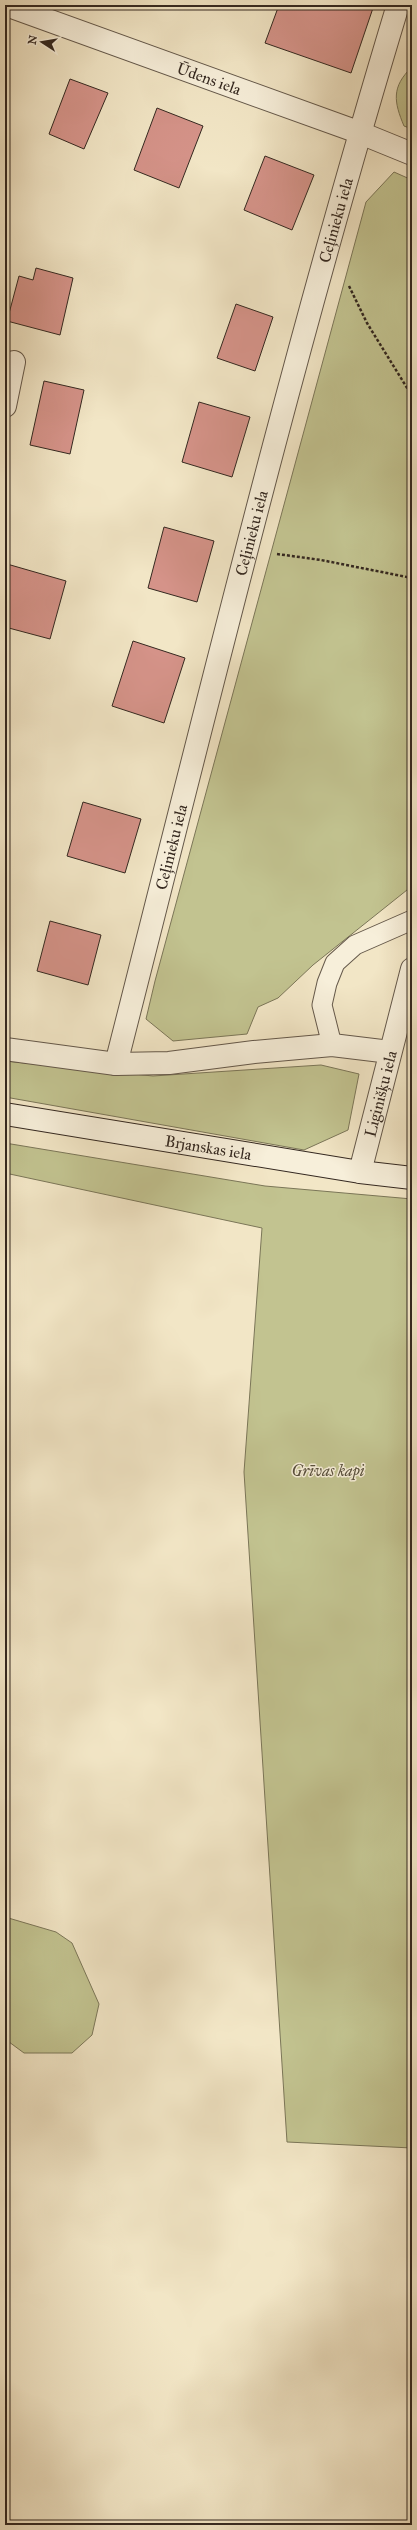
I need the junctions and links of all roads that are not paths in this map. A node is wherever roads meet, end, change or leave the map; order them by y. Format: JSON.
{"nodes":[{"id":1,"x":6,"y":5,"type":"edge"},
{"id":2,"x":398,"y":5,"type":"edge"},
{"id":3,"x":358,"y":132,"type":"junction"},
{"id":4,"x":412,"y":154,"type":"edge"},
{"id":5,"x":14,"y":362,"type":"dead end"},
{"id":6,"x":5,"y":406,"type":"edge"},
{"id":7,"x":412,"y":920,"type":"edge"},
{"id":8,"x":412,"y":969,"type":"edge"},
{"id":9,"x":332,"y":1045,"type":"junction"},
{"id":10,"x":5,"y":1049,"type":"edge"},
{"id":11,"x":390,"y":1052,"type":"junction"},
{"id":12,"x":116,"y":1064,"type":"junction"},
{"id":13,"x":5,"y":1114,"type":"edge"},
{"id":14,"x":360,"y":1172,"type":"junction"},
{"id":15,"x":412,"y":1178,"type":"edge"}],
"edges":[{"from":1,"to":3,"type":"street","name":"Ūdens iela"},
{"from":2,"to":3,"type":"street","name":"Ceļinieku iela"},
{"from":3,"to":4,"type":"street","name":"Ūdens iela"},
{"from":3,"to":12,"type":"street","name":"Ceļinieku iela"},
{"from":5,"to":6,"type":"street"},
{"from":7,"to":9,"type":"lane"},
{"from":8,"to":11,"type":"street","name":"Liginišķu iela"},
{"from":9,"to":11,"type":"street"},
{"from":9,"to":12,"type":"street"},
{"from":10,"to":12,"type":"street"},
{"from":11,"to":14,"type":"street","name":"Liginišķu iela"},
{"from":13,"to":14,"type":"street","name":"Brjanskas iela"},
{"from":14,"to":15,"type":"street","name":"Brjanskas iela"}]}
